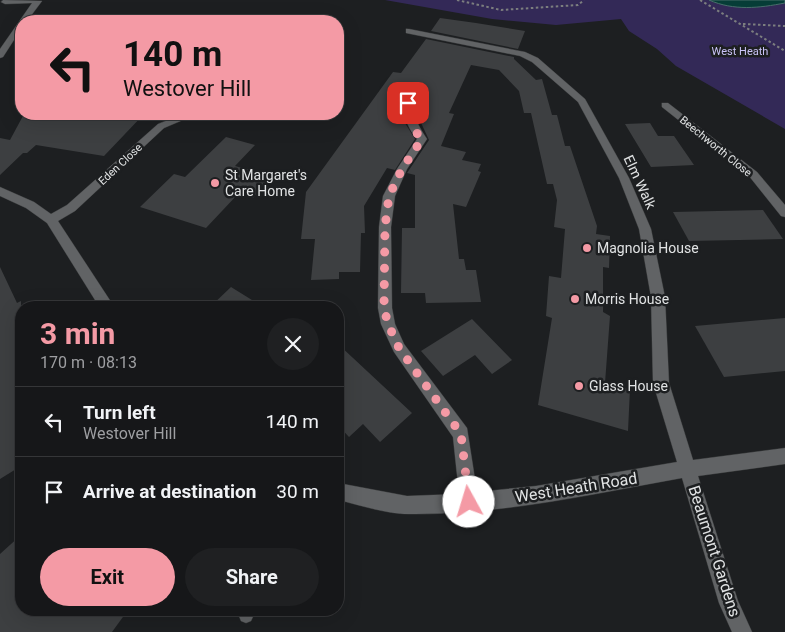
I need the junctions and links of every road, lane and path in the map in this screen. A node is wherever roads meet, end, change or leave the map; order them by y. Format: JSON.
{"nodes":[{"id":1,"x":6,"y":0,"type":"edge"},
{"id":2,"x":38,"y":0,"type":"edge"},
{"id":3,"x":457,"y":0,"type":"edge"},
{"id":4,"x":584,"y":0,"type":"edge"},
{"id":5,"x":700,"y":0,"type":"edge"},
{"id":6,"x":28,"y":15,"type":"edge"},
{"id":7,"x":740,"y":23,"type":"junction"},
{"id":8,"x":785,"y":26,"type":"edge"},
{"id":9,"x":409,"y":31,"type":"dead end"},
{"id":10,"x":15,"y":33,"type":"edge"},
{"id":11,"x":785,"y":51,"type":"edge"},
{"id":12,"x":0,"y":55,"type":"edge"},
{"id":13,"x":412,"y":93,"type":"dead end"},
{"id":14,"x":665,"y":105,"type":"dead end"},
{"id":15,"x":176,"y":120,"type":"edge"},
{"id":16,"x":0,"y":191,"type":"edge"},
{"id":17,"x":785,"y":213,"type":"edge"},
{"id":18,"x":51,"y":220,"type":"junction"},
{"id":19,"x":103,"y":301,"type":"edge"},
{"id":20,"x":785,"y":456,"type":"edge"},
{"id":21,"x":688,"y":469,"type":"junction"},
{"id":22,"x":344,"y":493,"type":"edge"},
{"id":23,"x":469,"y":502,"type":"junction"},
{"id":24,"x":742,"y":632,"type":"edge"}],
"edges":[{"from":1,"to":2,"type":"street"},
{"from":2,"to":6,"type":"street"},
{"from":3,"to":4,"type":"path"},
{"from":5,"to":7,"type":"path"},
{"from":7,"to":8,"type":"path"},
{"from":7,"to":11,"type":"path"},
{"from":9,"to":21,"type":"street","name":"Elm Walk"},
{"from":10,"to":12,"type":"street"},
{"from":13,"to":23,"type":"street"},
{"from":14,"to":17,"type":"street","name":"Beechworth Close"},
{"from":15,"to":18,"type":"street","name":"Eden Close"},
{"from":16,"to":18,"type":"street"},
{"from":18,"to":19,"type":"street"},
{"from":20,"to":21,"type":"street","name":"West Heath Road"},
{"from":21,"to":23,"type":"street","name":"West Heath Road"},
{"from":21,"to":24,"type":"street","name":"Beaumont Gardens"},
{"from":22,"to":23,"type":"street","name":"West Heath Road"}]}
